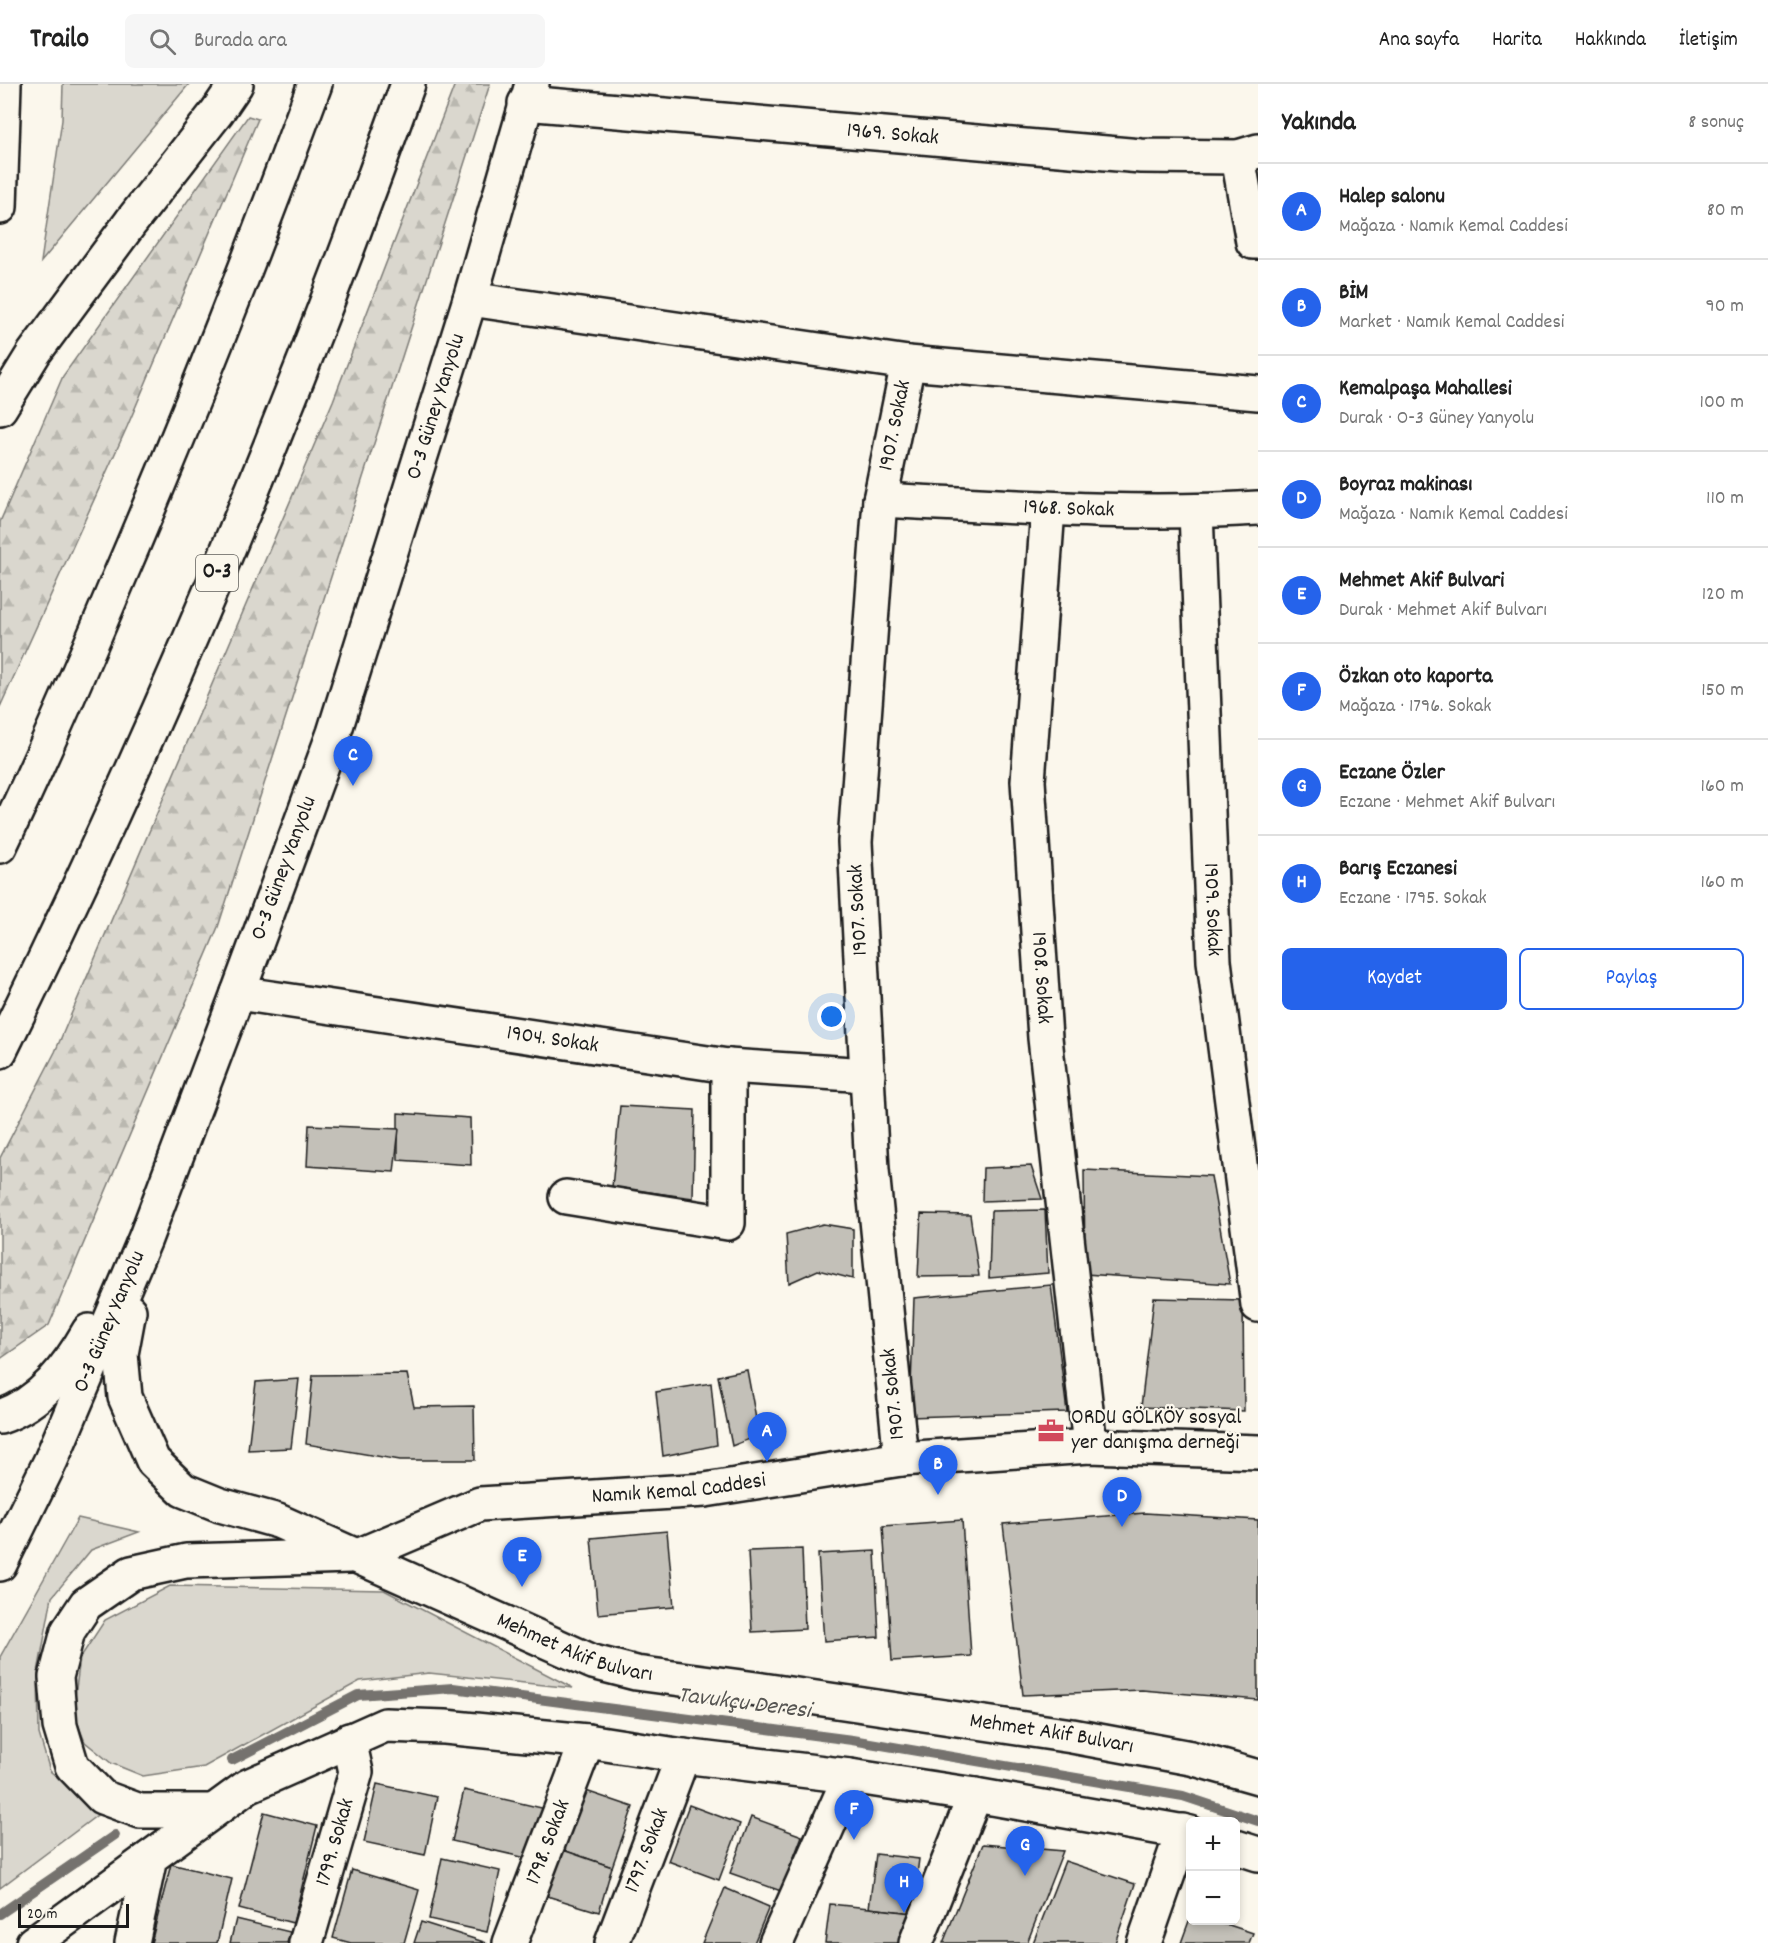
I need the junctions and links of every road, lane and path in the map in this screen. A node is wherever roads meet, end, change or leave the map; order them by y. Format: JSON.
{"nodes":[{"id":1,"x":4,"y":84,"type":"edge"},
{"id":2,"x":236,"y":84,"type":"edge"},
{"id":3,"x":315,"y":84,"type":"edge"},
{"id":4,"x":408,"y":84,"type":"edge"},
{"id":5,"x":528,"y":93,"type":"edge"},
{"id":6,"x":1248,"y":154,"type":"edge"},
{"id":7,"x":1,"y":192,"type":"edge"},
{"id":8,"x":1258,"y":242,"type":"edge"},
{"id":9,"x":470,"y":299,"type":"junction"},
{"id":10,"x":908,"y":363,"type":"junction"},
{"id":11,"x":1258,"y":393,"type":"edge"},
{"id":12,"x":0,"y":408,"type":"edge"},
{"id":13,"x":880,"y":500,"type":"junction"},
{"id":14,"x":1048,"y":508,"type":"junction"},
{"id":15,"x":1258,"y":508,"type":"edge"},
{"id":16,"x":1196,"y":512,"type":"junction"},
{"id":17,"x":0,"y":846,"type":"edge"},
{"id":18,"x":238,"y":993,"type":"junction"},
{"id":19,"x":0,"y":1051,"type":"edge"},
{"id":20,"x":728,"y":1066,"type":"junction"},
{"id":21,"x":867,"y":1075,"type":"junction"},
{"id":22,"x":566,"y":1197,"type":"dead end"},
{"id":23,"x":145,"y":1239,"type":"junction"},
{"id":24,"x":1258,"y":1305,"type":"edge"},
{"id":25,"x":0,"y":1418,"type":"edge"},
{"id":26,"x":1090,"y":1446,"type":"junction"},
{"id":27,"x":1258,"y":1452,"type":"edge"},
{"id":28,"x":901,"y":1459,"type":"junction"},
{"id":29,"x":358,"y":1556,"type":"junction"},
{"id":30,"x":0,"y":1564,"type":"edge"},
{"id":31,"x":348,"y":1740,"type":"junction"},
{"id":32,"x":587,"y":1741,"type":"junction"},
{"id":33,"x":682,"y":1756,"type":"junction"},
{"id":34,"x":850,"y":1776,"type":"junction"},
{"id":35,"x":1258,"y":1777,"type":"edge"},
{"id":36,"x":975,"y":1795,"type":"junction"},
{"id":37,"x":213,"y":1811,"type":"junction"},
{"id":38,"x":1186,"y":1832,"type":"edge"},
{"id":39,"x":1186,"y":1835,"type":"edge"},
{"id":40,"x":1240,"y":1848,"type":"edge"},
{"id":41,"x":1258,"y":1854,"type":"edge"},
{"id":42,"x":150,"y":1858,"type":"junction"},
{"id":43,"x":33,"y":1943,"type":"edge"},
{"id":44,"x":132,"y":1943,"type":"edge"},
{"id":45,"x":306,"y":1943,"type":"edge"},
{"id":46,"x":510,"y":1943,"type":"edge"},
{"id":47,"x":612,"y":1943,"type":"edge"},
{"id":48,"x":776,"y":1943,"type":"edge"},
{"id":49,"x":916,"y":1943,"type":"edge"},
{"id":50,"x":1144,"y":1943,"type":"edge"}],
"edges":[{"from":1,"to":7,"type":"main road"},
{"from":2,"to":12,"type":"main road"},
{"from":3,"to":17,"type":"main road"},
{"from":4,"to":19,"type":"main road","number":"O-3"},
{"from":5,"to":6,"type":"main road","name":"1969. Sokak"},
{"from":5,"to":9,"type":"main road","name":"O-3 Güney Yanyolu"},
{"from":6,"to":8,"type":"main road"},
{"from":9,"to":10,"type":"main road"},
{"from":9,"to":18,"type":"main road","name":"O-3 Güney Yanyolu"},
{"from":10,"to":11,"type":"main road"},
{"from":10,"to":13,"type":"main road","name":"1907. Sokak"},
{"from":13,"to":14,"type":"main road","name":"1968. Sokak"},
{"from":13,"to":21,"type":"main road","name":"1907. Sokak"},
{"from":14,"to":16,"type":"main road","name":"1968. Sokak"},
{"from":14,"to":26,"type":"main road","name":"1908. Sokak"},
{"from":15,"to":16,"type":"main road","name":"1968. Sokak"},
{"from":16,"to":24,"type":"main road","name":"1909. Sokak"},
{"from":18,"to":20,"type":"main road","name":"1904. Sokak"},
{"from":18,"to":23,"type":"main road","name":"O-3 Güney Yanyolu"},
{"from":20,"to":21,"type":"main road","name":"1904. Sokak"},
{"from":20,"to":22,"type":"main road"},
{"from":21,"to":28,"type":"main road","name":"1907. Sokak"},
{"from":23,"to":25,"type":"main road"},
{"from":23,"to":29,"type":"main road","name":"Mehmet Akif Bulvarı"},
{"from":23,"to":30,"type":"main road","name":"O-3 Güney Yanyolu"},
{"from":26,"to":27,"type":"main road","name":"Namık Kemal Caddesi"},
{"from":26,"to":28,"type":"main road","name":"Namık Kemal Caddesi"},
{"from":28,"to":29,"type":"main road","name":"Namık Kemal Caddesi"},
{"from":29,"to":35,"type":"main road","name":"Mehmet Akif Bulvarı"},
{"from":29,"to":37,"type":"main road"},
{"from":31,"to":32,"type":"main road"},
{"from":31,"to":37,"type":"main road"},
{"from":31,"to":45,"type":"main road","name":"1799. Sokak"},
{"from":32,"to":33,"type":"main road"},
{"from":32,"to":46,"type":"main road","name":"1798. Sokak"},
{"from":33,"to":34,"type":"main road"},
{"from":33,"to":47,"type":"main road","name":"1797. Sokak"},
{"from":34,"to":36,"type":"main road"},
{"from":34,"to":48,"type":"main road"},
{"from":36,"to":38,"type":"main road"},
{"from":36,"to":49,"type":"main road"},
{"from":37,"to":42,"type":"main road"},
{"from":39,"to":50,"type":"main road"},
{"from":40,"to":41,"type":"main road"},
{"from":42,"to":43,"type":"main road"},
{"from":42,"to":44,"type":"main road"}]}
